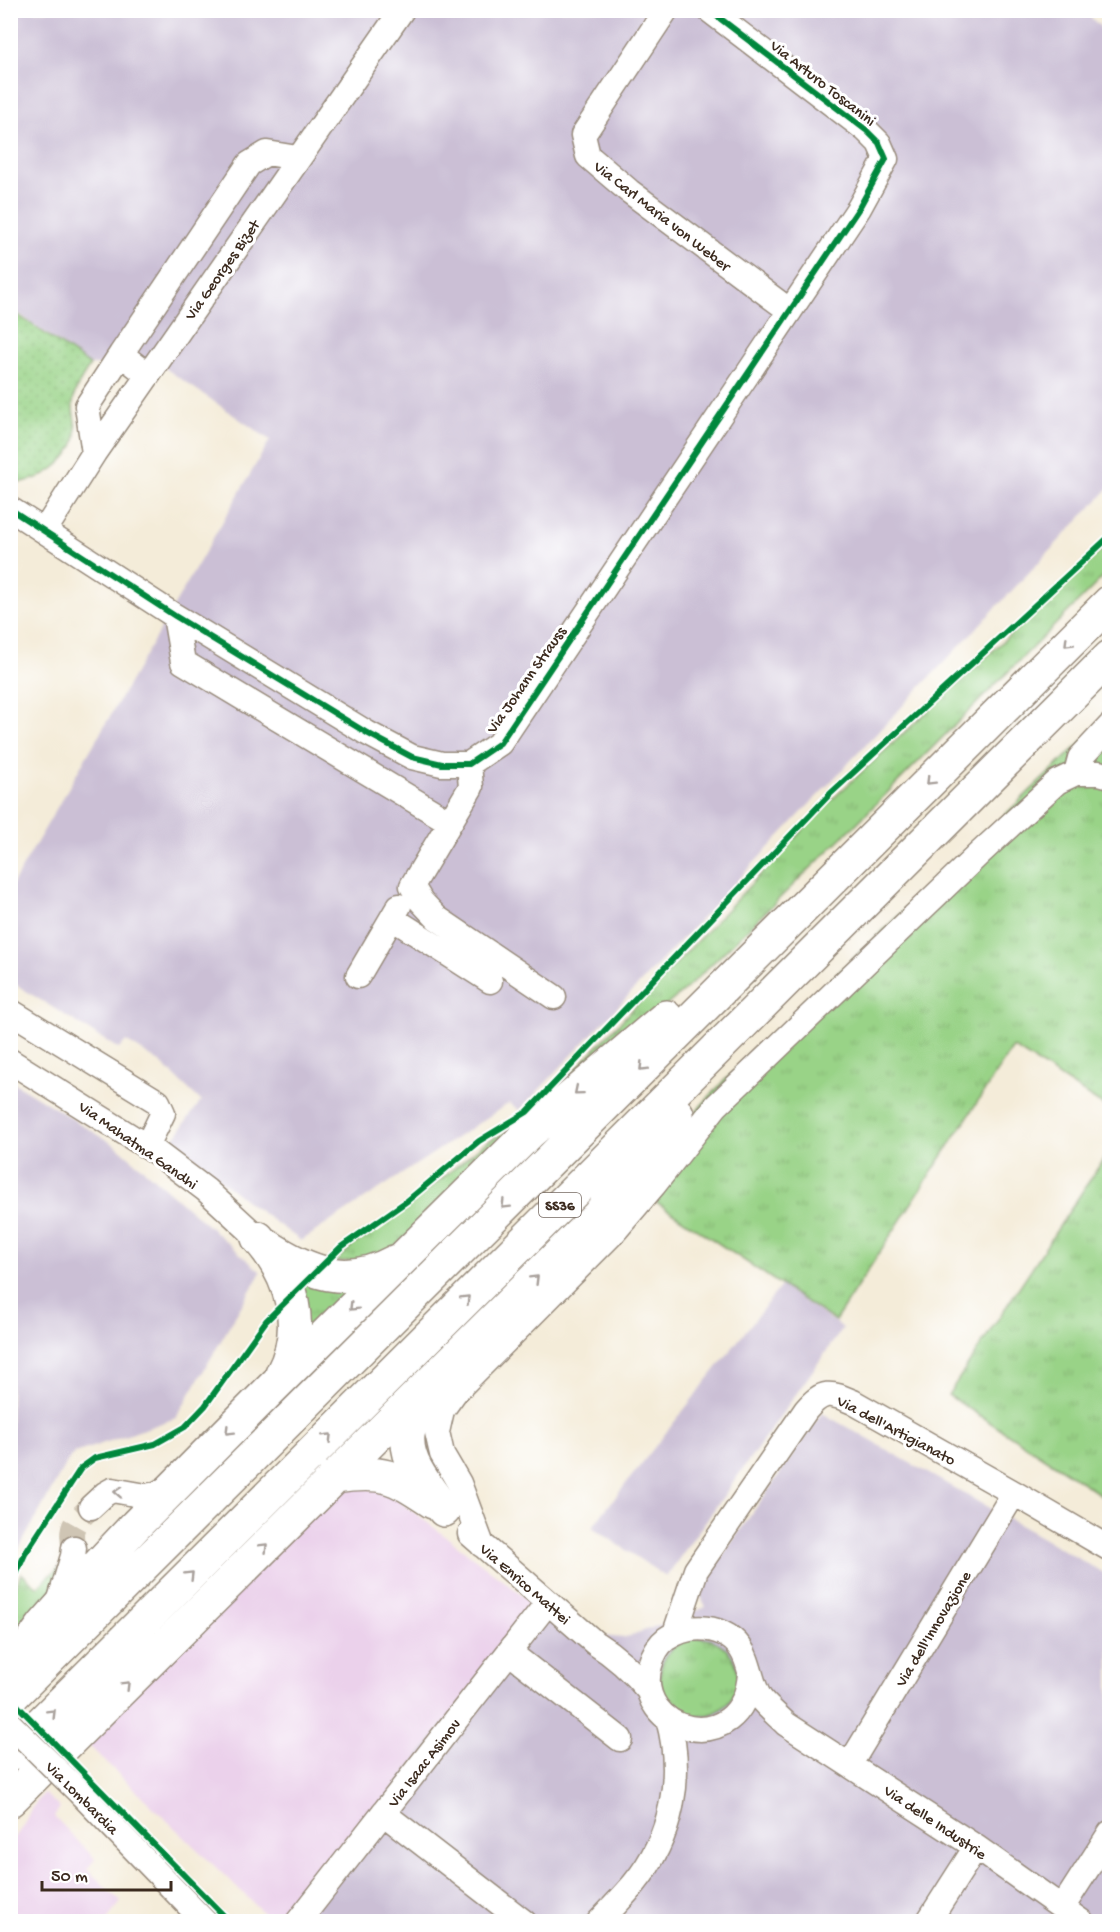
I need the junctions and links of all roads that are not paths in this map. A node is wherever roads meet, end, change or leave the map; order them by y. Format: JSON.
{"nodes":[{"id":1,"x":402,"y":10,"type":"edge"},
{"id":2,"x":666,"y":10,"type":"edge"},
{"id":3,"x":709,"y":10,"type":"edge"},
{"id":4,"x":297,"y":158,"type":"junction"},
{"id":5,"x":790,"y":311,"type":"junction"},
{"id":6,"x":121,"y":354,"type":"junction"},
{"id":7,"x":148,"y":375,"type":"junction"},
{"id":8,"x":94,"y":453,"type":"junction"},
{"id":9,"x":10,"y":509,"type":"edge"},
{"id":10,"x":45,"y":530,"type":"junction"},
{"id":11,"x":1110,"y":602,"type":"edge"},
{"id":12,"x":175,"y":616,"type":"junction"},
{"id":13,"x":1110,"y":657,"type":"edge"},
{"id":14,"x":1110,"y":726,"type":"edge"},
{"id":15,"x":469,"y":764,"type":"junction"},
{"id":16,"x":1076,"y":773,"type":"junction"},
{"id":17,"x":1110,"y":776,"type":"edge"},
{"id":18,"x":450,"y":822,"type":"junction"},
{"id":19,"x":412,"y":886,"type":"junction"},
{"id":20,"x":392,"y":918,"type":"junction"},
{"id":21,"x":770,"y":941,"type":"junction"},
{"id":22,"x":798,"y":967,"type":"junction"},
{"id":23,"x":358,"y":976,"type":"dead end"},
{"id":24,"x":490,"y":981,"type":"dead end"},
{"id":25,"x":554,"y":997,"type":"dead end"},
{"id":26,"x":10,"y":1011,"type":"edge"},
{"id":27,"x":10,"y":1060,"type":"edge"},
{"id":28,"x":147,"y":1146,"type":"junction"},
{"id":29,"x":258,"y":1238,"type":"joint"},
{"id":30,"x":408,"y":1252,"type":"junction"},
{"id":31,"x":284,"y":1263,"type":"junction"},
{"id":32,"x":433,"y":1379,"type":"junction"},
{"id":33,"x":270,"y":1390,"type":"junction"},
{"id":34,"x":186,"y":1474,"type":"junction"},
{"id":35,"x":334,"y":1477,"type":"junction"},
{"id":36,"x":1014,"y":1492,"type":"junction"},
{"id":37,"x":91,"y":1507,"type":"tunnel mouth"},
{"id":38,"x":444,"y":1510,"type":"junction"},
{"id":39,"x":482,"y":1545,"type":"junction"},
{"id":40,"x":74,"y":1548,"type":"tunnel mouth"},
{"id":41,"x":1110,"y":1549,"type":"edge"},
{"id":42,"x":690,"y":1586,"type":"junction"},
{"id":43,"x":548,"y":1602,"type":"junction"},
{"id":44,"x":51,"y":1616,"type":"junction"},
{"id":45,"x":708,"y":1628,"type":"junction"},
{"id":46,"x":668,"y":1638,"type":"junction"},
{"id":47,"x":509,"y":1652,"type":"junction"},
{"id":48,"x":610,"y":1652,"type":"junction"},
{"id":49,"x":10,"y":1672,"type":"edge"},
{"id":50,"x":750,"y":1674,"type":"junction"},
{"id":51,"x":649,"y":1691,"type":"junction"},
{"id":52,"x":10,"y":1698,"type":"edge"},
{"id":53,"x":668,"y":1719,"type":"junction"},
{"id":54,"x":724,"y":1722,"type":"junction"},
{"id":55,"x":10,"y":1724,"type":"edge"},
{"id":56,"x":786,"y":1724,"type":"junction"},
{"id":57,"x":620,"y":1739,"type":"dead end"},
{"id":58,"x":10,"y":1754,"type":"edge"},
{"id":59,"x":850,"y":1764,"type":"junction"},
{"id":60,"x":676,"y":1775,"type":"junction"},
{"id":61,"x":13,"y":1802,"type":"edge"},
{"id":62,"x":383,"y":1813,"type":"junction"},
{"id":63,"x":1110,"y":1833,"type":"edge"},
{"id":64,"x":976,"y":1846,"type":"junction"},
{"id":65,"x":1062,"y":1908,"type":"junction"},
{"id":66,"x":205,"y":1922,"type":"edge"},
{"id":67,"x":298,"y":1922,"type":"edge"},
{"id":68,"x":524,"y":1922,"type":"edge"},
{"id":69,"x":599,"y":1922,"type":"edge"},
{"id":70,"x":928,"y":1922,"type":"edge"},
{"id":71,"x":1082,"y":1922,"type":"edge"}],
"edges":[{"from":1,"to":4,"type":"street","name":"Via Georges Bizet"},
{"from":2,"to":5,"type":"street","name":"Via Carl Maria von Weber"},
{"from":3,"to":5,"type":"street","name":"Via Arturo Toscanini"},
{"from":4,"to":6,"type":"street"},
{"from":4,"to":7,"type":"street","name":"Via Georges Bizet"},
{"from":5,"to":15,"type":"street","name":"Via Johann Strauss"},
{"from":6,"to":7,"type":"street"},
{"from":6,"to":8,"type":"street"},
{"from":7,"to":8,"type":"street","name":"Via Georges Bizet"},
{"from":8,"to":10,"type":"street","name":"Via Georges Bizet"},
{"from":9,"to":10,"type":"street"},
{"from":10,"to":12,"type":"street"},
{"from":11,"to":21,"type":"highway","number":"SS36","one_way":true},
{"from":12,"to":15,"type":"street"},
{"from":12,"to":18,"type":"street"},
{"from":13,"to":22,"type":"highway","number":"SS36"},
{"from":14,"to":16,"type":"street"},
{"from":15,"to":18,"type":"street"},
{"from":16,"to":17,"type":"street"},
{"from":16,"to":39,"type":"street"},
{"from":18,"to":19,"type":"street"},
{"from":19,"to":20,"type":"street"},
{"from":19,"to":25,"type":"street"},
{"from":20,"to":23,"type":"street"},
{"from":20,"to":24,"type":"street"},
{"from":21,"to":30,"type":"highway","one_way":true},
{"from":21,"to":52,"type":"highway","number":"SS36","one_way":true},
{"from":32,"to":22,"type":"highway","one_way":true},
{"from":58,"to":22,"type":"highway","number":"SS36","one_way":true},
{"from":26,"to":28,"type":"street"},
{"from":27,"to":28,"type":"street","name":"Via Mahatma Gandhi"},
{"from":28,"to":29,"type":"street","name":"Via Mahatma Gandhi"},
{"from":29,"to":31,"type":"highway"},
{"from":30,"to":31,"type":"highway"},
{"from":30,"to":33,"type":"highway","one_way":true},
{"from":31,"to":33,"type":"highway"},
{"from":32,"to":35,"type":"highway"},
{"from":32,"to":38,"type":"highway"},
{"from":33,"to":34,"type":"highway","one_way":true},
{"from":34,"to":37,"type":"street","one_way":true},
{"from":34,"to":44,"type":"highway"},
{"from":35,"to":38,"type":"highway"},
{"from":61,"to":35,"type":"highway","one_way":true},
{"from":36,"to":41,"type":"street","name":"Via dell'Artigianato"},
{"from":36,"to":42,"type":"street","name":"Via dell'Artigianato"},
{"from":36,"to":59,"type":"street","name":"Via dell'Innovazione"},
{"from":38,"to":39,"type":"street","name":"Via Enrico Mattei"},
{"from":39,"to":43,"type":"street","name":"Via Enrico Mattei"},
{"from":40,"to":44,"type":"street"},
{"from":42,"to":45,"type":"street"},
{"from":42,"to":46,"type":"street","name":"Via dell'Artigianato"},
{"from":43,"to":47,"type":"street","name":"Via Isaac Asimov"},
{"from":43,"to":48,"type":"street","name":"Via Enrico Mattei"},
{"from":44,"to":49,"type":"highway"},
{"from":45,"to":46,"type":"street"},
{"from":45,"to":50,"type":"street","name":"Via delle Industrie"},
{"from":46,"to":48,"type":"street"},
{"from":46,"to":51,"type":"street"},
{"from":47,"to":57,"type":"street"},
{"from":47,"to":62,"type":"street","name":"Via Isaac Asimov"},
{"from":48,"to":51,"type":"street","name":"Via Enrico Mattei"},
{"from":50,"to":54,"type":"street"},
{"from":50,"to":56,"type":"street","name":"Via delle Industrie"},
{"from":51,"to":53,"type":"street"},
{"from":53,"to":54,"type":"street","name":"Via delle Industrie"},
{"from":53,"to":60,"type":"street"},
{"from":54,"to":56,"type":"street","name":"Via delle Industrie"},
{"from":54,"to":60,"type":"street"},
{"from":55,"to":66,"type":"street","name":"Via Lombardia","bridge":true},
{"from":56,"to":59,"type":"street","name":"Via delle Industrie"},
{"from":59,"to":64,"type":"street","name":"Via delle Industrie"},
{"from":60,"to":69,"type":"street"},
{"from":62,"to":67,"type":"street","name":"Via Isaac Asimov"},
{"from":62,"to":68,"type":"street"},
{"from":63,"to":65,"type":"street"},
{"from":64,"to":65,"type":"street","name":"Via delle Industrie"},
{"from":64,"to":70,"type":"street"},
{"from":65,"to":71,"type":"street","name":"Via delle Industrie"}]}
